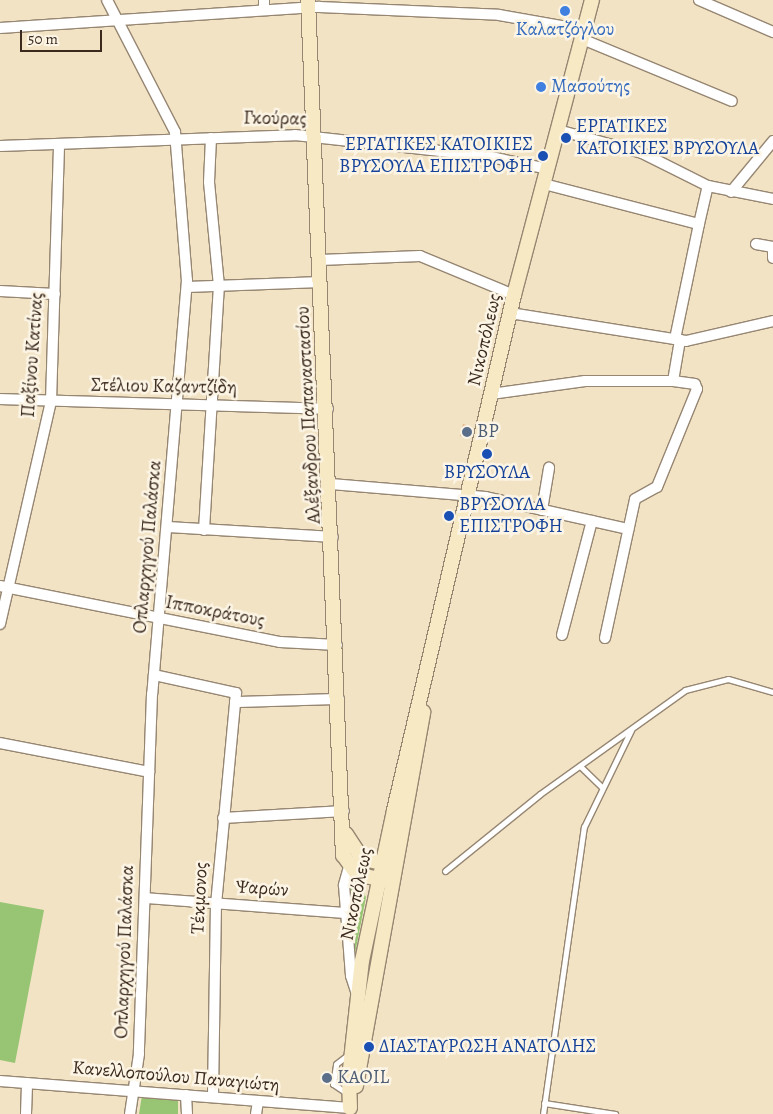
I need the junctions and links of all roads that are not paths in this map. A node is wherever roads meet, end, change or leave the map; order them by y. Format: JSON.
{"nodes":[{"id":1,"x":107,"y":0,"type":"edge"},
{"id":2,"x":592,"y":0,"type":"edge"},
{"id":3,"x":699,"y":0,"type":"edge"},
{"id":4,"x":308,"y":4,"type":"edge"},
{"id":5,"x":264,"y":5,"type":"edge"},
{"id":6,"x":117,"y":20,"type":"junction"},
{"id":7,"x":0,"y":28,"type":"edge"},
{"id":8,"x":773,"y":32,"type":"edge"},
{"id":9,"x":583,"y":34,"type":"junction"},
{"id":10,"x":732,"y":101,"type":"dead end"},
{"id":11,"x":558,"y":130,"type":"junction"},
{"id":12,"x":314,"y":137,"type":"junction"},
{"id":13,"x":211,"y":138,"type":"junction"},
{"id":14,"x":177,"y":139,"type":"junction"},
{"id":15,"x":773,"y":141,"type":"edge"},
{"id":16,"x":59,"y":144,"type":"junction"},
{"id":17,"x":0,"y":146,"type":"edge"},
{"id":18,"x":548,"y":169,"type":"junction"},
{"id":19,"x":544,"y":184,"type":"junction"},
{"id":20,"x":708,"y":186,"type":"junction"},
{"id":21,"x":731,"y":192,"type":"junction"},
{"id":22,"x":773,"y":200,"type":"edge"},
{"id":23,"x":699,"y":224,"type":"junction"},
{"id":24,"x":756,"y":244,"type":"dead end"},
{"id":25,"x":773,"y":249,"type":"edge"},
{"id":26,"x":773,"y":258,"type":"edge"},
{"id":27,"x":320,"y":260,"type":"junction"},
{"id":28,"x":322,"y":282,"type":"junction"},
{"id":29,"x":219,"y":286,"type":"junction"},
{"id":30,"x":187,"y":287,"type":"junction"},
{"id":31,"x":0,"y":291,"type":"edge"},
{"id":32,"x":55,"y":294,"type":"junction"},
{"id":33,"x":514,"y":295,"type":"junction"},
{"id":34,"x":510,"y":313,"type":"junction"},
{"id":35,"x":773,"y":321,"type":"edge"},
{"id":36,"x":677,"y":340,"type":"junction"},
{"id":37,"x":673,"y":381,"type":"junction"},
{"id":38,"x":491,"y":394,"type":"junction"},
{"id":39,"x":0,"y":399,"type":"edge"},
{"id":40,"x":50,"y":401,"type":"junction"},
{"id":41,"x":179,"y":406,"type":"junction"},
{"id":42,"x":214,"y":406,"type":"junction"},
{"id":43,"x":328,"y":409,"type":"junction"},
{"id":44,"x":549,"y":468,"type":"dead end"},
{"id":45,"x":331,"y":484,"type":"junction"},
{"id":46,"x":467,"y":494,"type":"junction"},
{"id":47,"x":542,"y":510,"type":"junction"},
{"id":48,"x":592,"y":521,"type":"junction"},
{"id":49,"x":169,"y":527,"type":"junction"},
{"id":50,"x":628,"y":529,"type":"junction"},
{"id":51,"x":204,"y":530,"type":"junction"},
{"id":52,"x":333,"y":538,"type":"junction"},
{"id":53,"x":4,"y":587,"type":"edge"},
{"id":54,"x":159,"y":619,"type":"junction"},
{"id":55,"x":0,"y":624,"type":"edge"},
{"id":56,"x":562,"y":635,"type":"dead end"},
{"id":57,"x":605,"y":638,"type":"dead end"},
{"id":58,"x":337,"y":645,"type":"junction"},
{"id":59,"x":154,"y":675,"type":"junction"},
{"id":60,"x":423,"y":692,"type":"junction"},
{"id":61,"x":773,"y":692,"type":"edge"},
{"id":62,"x":339,"y":699,"type":"junction"},
{"id":63,"x":235,"y":702,"type":"junction"},
{"id":64,"x":631,"y":730,"type":"junction"},
{"id":65,"x":0,"y":743,"type":"edge"},
{"id":66,"x":581,"y":767,"type":"junction"},
{"id":67,"x":149,"y":772,"type":"junction"},
{"id":68,"x":601,"y":786,"type":"junction"},
{"id":69,"x":344,"y":811,"type":"junction"},
{"id":70,"x":223,"y":818,"type":"junction"},
{"id":71,"x":347,"y":834,"type":"junction"},
{"id":72,"x":387,"y":844,"type":"junction"},
{"id":73,"x":389,"y":865,"type":"junction"},
{"id":74,"x":349,"y":867,"type":"junction"},
{"id":75,"x":445,"y":871,"type":"dead end"},
{"id":76,"x":386,"y":881,"type":"junction"},
{"id":77,"x":145,"y":898,"type":"junction"},
{"id":78,"x":216,"y":904,"type":"junction"},
{"id":79,"x":346,"y":913,"type":"junction"},
{"id":80,"x":357,"y":996,"type":"junction"},
{"id":81,"x":0,"y":1080,"type":"edge"},
{"id":82,"x":27,"y":1083,"type":"junction"},
{"id":83,"x":134,"y":1091,"type":"junction"},
{"id":84,"x":186,"y":1095,"type":"junction"},
{"id":85,"x":213,"y":1097,"type":"junction"},
{"id":86,"x":258,"y":1101,"type":"junction"},
{"id":87,"x":544,"y":1103,"type":"junction"},
{"id":88,"x":349,"y":1106,"type":"edge"},
{"id":89,"x":26,"y":1114,"type":"edge"},
{"id":90,"x":130,"y":1114,"type":"edge"},
{"id":91,"x":187,"y":1114,"type":"edge"},
{"id":92,"x":256,"y":1114,"type":"edge"},
{"id":93,"x":543,"y":1114,"type":"edge"},
{"id":94,"x":616,"y":1114,"type":"edge"}],
"edges":[{"from":1,"to":6,"type":"street","name":"Οπλαρχηγού Παλάσκα"},
{"from":2,"to":9,"type":"main road","name":"Νικοπόλεως"},
{"from":3,"to":8,"type":"street"},
{"from":4,"to":5,"type":"street"},
{"from":4,"to":9,"type":"street"},
{"from":4,"to":12,"type":"main road","name":"Αλέξανδρου Παπαναστασίου"},
{"from":5,"to":6,"type":"street"},
{"from":6,"to":7,"type":"street"},
{"from":6,"to":14,"type":"street","name":"Οπλαρχηγού Παλάσκα"},
{"from":9,"to":10,"type":"street"},
{"from":9,"to":11,"type":"main road","name":"Νικοπόλεως"},
{"from":11,"to":18,"type":"main road","name":"Νικοπόλεως"},
{"from":11,"to":20,"type":"street"},
{"from":12,"to":13,"type":"street","name":"Γκούρας"},
{"from":12,"to":18,"type":"street","name":"Γκούρας"},
{"from":12,"to":27,"type":"main road","name":"Αλέξανδρου Παπαναστασίου"},
{"from":13,"to":14,"type":"street","name":"Γκούρας"},
{"from":13,"to":29,"type":"street"},
{"from":14,"to":16,"type":"street","name":"Γκούρας"},
{"from":14,"to":30,"type":"street","name":"Οπλαρχηγού Παλάσκα"},
{"from":15,"to":21,"type":"street"},
{"from":16,"to":17,"type":"street","name":"Γκούρας"},
{"from":16,"to":32,"type":"street","name":"Παξίνου Κατίνας"},
{"from":18,"to":19,"type":"main road","name":"Νικοπόλεως"},
{"from":19,"to":23,"type":"street"},
{"from":19,"to":33,"type":"main road","name":"Νικοπόλεως"},
{"from":20,"to":21,"type":"street"},
{"from":20,"to":23,"type":"street"},
{"from":21,"to":22,"type":"street"},
{"from":23,"to":36,"type":"street"},
{"from":24,"to":25,"type":"street"},
{"from":25,"to":26,"type":"street"},
{"from":27,"to":28,"type":"main road","name":"Αλέξανδρου Παπαναστασίου"},
{"from":27,"to":33,"type":"street"},
{"from":28,"to":29,"type":"street"},
{"from":28,"to":43,"type":"main road","name":"Αλέξανδρου Παπαναστασίου"},
{"from":29,"to":30,"type":"street"},
{"from":29,"to":42,"type":"street"},
{"from":30,"to":41,"type":"street","name":"Οπλαρχηγού Παλάσκα"},
{"from":31,"to":32,"type":"street"},
{"from":32,"to":40,"type":"street","name":"Παξίνου Κατίνας"},
{"from":33,"to":34,"type":"main road","name":"Νικοπόλεως"},
{"from":34,"to":36,"type":"street"},
{"from":34,"to":38,"type":"main road","name":"Νικοπόλεως"},
{"from":35,"to":36,"type":"street"},
{"from":36,"to":37,"type":"street"},
{"from":37,"to":38,"type":"street"},
{"from":37,"to":50,"type":"street"},
{"from":38,"to":46,"type":"main road","name":"Νικοπόλεως"},
{"from":39,"to":40,"type":"street","name":"Στέλιου Καζαντζίδη"},
{"from":40,"to":41,"type":"street","name":"Στέλιου Καζαντζίδη"},
{"from":40,"to":53,"type":"street","name":"Παξίνου Κατίνας"},
{"from":41,"to":42,"type":"street","name":"Στέλιου Καζαντζίδη"},
{"from":41,"to":49,"type":"street","name":"Οπλαρχηγού Παλάσκα"},
{"from":42,"to":43,"type":"street","name":"Στέλιου Καζαντζίδη"},
{"from":42,"to":51,"type":"street"},
{"from":43,"to":45,"type":"main road","name":"Αλέξανδρου Παπαναστασίου"},
{"from":44,"to":47,"type":"street"},
{"from":45,"to":46,"type":"street"},
{"from":45,"to":52,"type":"main road","name":"Αλέξανδρου Παπαναστασίου"},
{"from":46,"to":47,"type":"street"},
{"from":46,"to":60,"type":"main road","name":"Νικοπόλεως"},
{"from":47,"to":48,"type":"street"},
{"from":48,"to":50,"type":"street"},
{"from":48,"to":56,"type":"street"},
{"from":49,"to":51,"type":"street"},
{"from":49,"to":54,"type":"street","name":"Οπλαρχηγού Παλάσκα"},
{"from":50,"to":57,"type":"street"},
{"from":51,"to":52,"type":"street"},
{"from":52,"to":58,"type":"main road","name":"Αλέξανδρου Παπαναστασίου"},
{"from":53,"to":54,"type":"street","name":"Ιπποκράτους"},
{"from":53,"to":55,"type":"street","name":"Παξίνου Κατίνας"},
{"from":54,"to":58,"type":"street","name":"Ιπποκράτους"},
{"from":54,"to":59,"type":"street","name":"Οπλαρχηγού Παλάσκα"},
{"from":58,"to":62,"type":"main road","name":"Αλέξανδρου Παπαναστασίου"},
{"from":59,"to":63,"type":"street"},
{"from":59,"to":67,"type":"street","name":"Οπλαρχηγού Παλάσκα"},
{"from":60,"to":72,"type":"main road","name":"Νικοπόλεως"},
{"from":60,"to":73,"type":"main road","name":"Νικοπόλεως"},
{"from":61,"to":64,"type":"lane"},
{"from":62,"to":63,"type":"street"},
{"from":62,"to":69,"type":"main road","name":"Αλέξανδρου Παπαναστασίου"},
{"from":63,"to":70,"type":"street","name":"Τέκμονος"},
{"from":64,"to":66,"type":"lane"},
{"from":64,"to":68,"type":"lane"},
{"from":65,"to":67,"type":"street"},
{"from":66,"to":68,"type":"lane"},
{"from":66,"to":75,"type":"lane"},
{"from":67,"to":77,"type":"street","name":"Οπλαρχηγού Παλάσκα"},
{"from":68,"to":87,"type":"lane"},
{"from":69,"to":70,"type":"street"},
{"from":69,"to":71,"type":"main road","name":"Αλέξανδρου Παπαναστασίου"},
{"from":70,"to":78,"type":"street","name":"Τέκμονος"},
{"from":71,"to":72,"type":"main road"},
{"from":71,"to":73,"type":"main road"},
{"from":71,"to":74,"type":"main road","name":"Αλέξανδρου Παπαναστασίου"},
{"from":72,"to":73,"type":"main road","name":"Νικοπόλεως"},
{"from":73,"to":76,"type":"main road","name":"Νικοπόλεως"},
{"from":74,"to":76,"type":"main road"},
{"from":74,"to":79,"type":"street"},
{"from":76,"to":80,"type":"main road","name":"Νικοπόλεως"},
{"from":76,"to":88,"type":"main road","name":"Νικοπόλεως"},
{"from":77,"to":78,"type":"street","name":"Ψαρών"},
{"from":77,"to":83,"type":"street","name":"Οπλαρχηγού Παλάσκα"},
{"from":78,"to":79,"type":"street","name":"Ψαρών"},
{"from":78,"to":85,"type":"street","name":"Τέκμονος"},
{"from":79,"to":80,"type":"street"},
{"from":80,"to":88,"type":"main road","name":"Νικοπόλεως"},
{"from":81,"to":82,"type":"street","name":"Κανελλοπούλου Παναγιώτη"},
{"from":82,"to":83,"type":"street","name":"Κανελλοπούλου Παναγιώτη"},
{"from":82,"to":89,"type":"street"},
{"from":83,"to":84,"type":"street","name":"Κανελλοπούλου Παναγιώτη"},
{"from":83,"to":90,"type":"street","name":"Οπλαρχηγού Παλάσκα"},
{"from":84,"to":85,"type":"street","name":"Κανελλοπούλου Παναγιώτη"},
{"from":84,"to":91,"type":"street"},
{"from":85,"to":86,"type":"street","name":"Κανελλοπούλου Παναγιώτη"},
{"from":86,"to":88,"type":"street","name":"Κανελλοπούλου Παναγιώτη"},
{"from":86,"to":92,"type":"street"},
{"from":87,"to":93,"type":"lane"},
{"from":87,"to":94,"type":"lane"}]}
